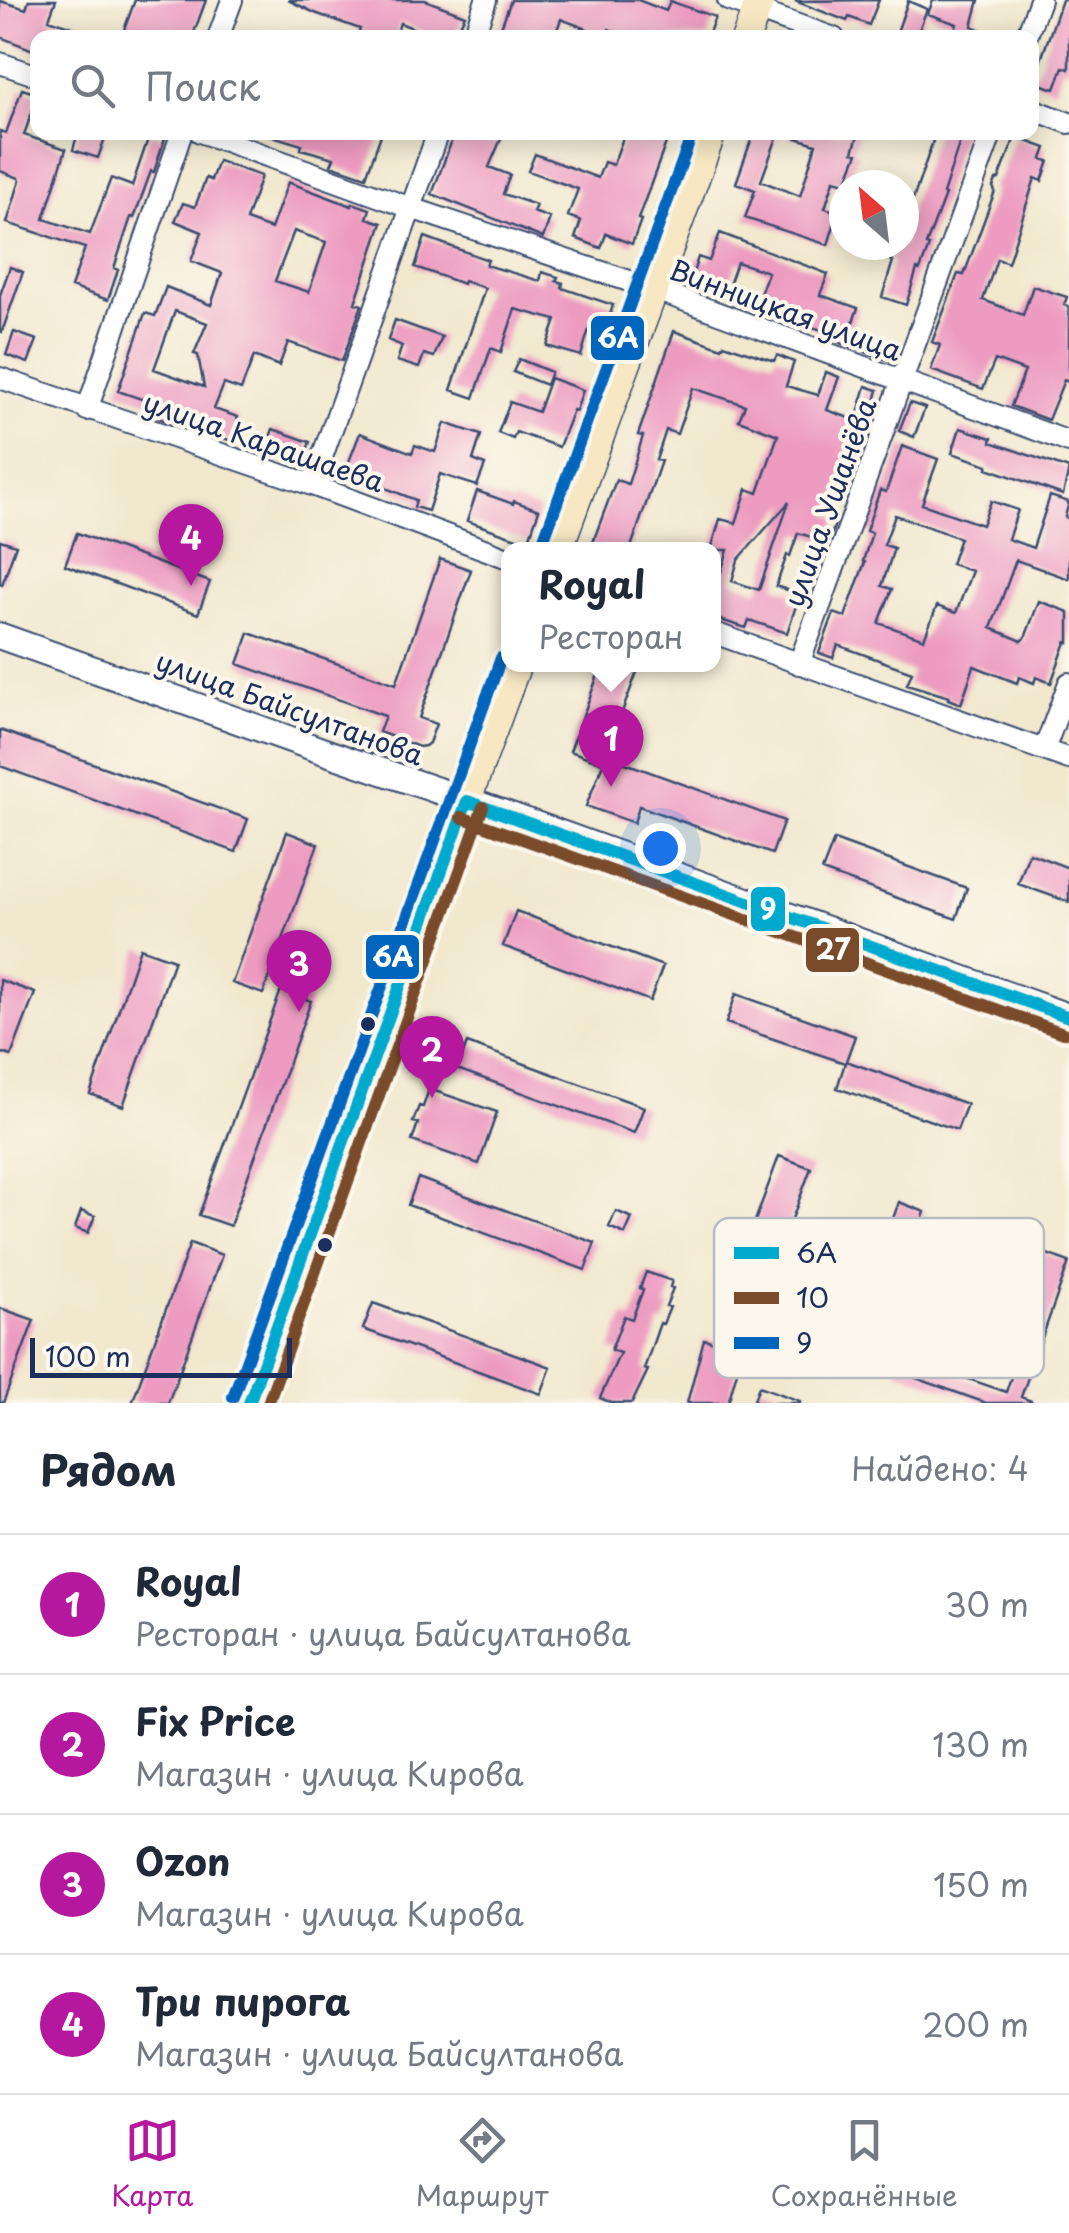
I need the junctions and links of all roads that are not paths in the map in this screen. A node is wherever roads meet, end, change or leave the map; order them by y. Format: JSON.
{"nodes":[{"id":1,"x":232,"y":0,"type":"edge"},
{"id":2,"x":486,"y":0,"type":"edge"},
{"id":3,"x":728,"y":0,"type":"edge"},
{"id":4,"x":1040,"y":0,"type":"edge"},
{"id":5,"x":758,"y":5,"type":"edge"},
{"id":6,"x":221,"y":30,"type":"edge"},
{"id":7,"x":475,"y":30,"type":"edge"},
{"id":8,"x":749,"y":30,"type":"edge"},
{"id":9,"x":816,"y":30,"type":"edge"},
{"id":10,"x":1029,"y":30,"type":"edge"},
{"id":11,"x":0,"y":63,"type":"edge"},
{"id":12,"x":30,"y":73,"type":"edge"},
{"id":13,"x":1039,"y":113,"type":"edge"},
{"id":14,"x":1069,"y":124,"type":"edge"},
{"id":15,"x":179,"y":140,"type":"edge"},
{"id":16,"x":222,"y":140,"type":"edge"},
{"id":17,"x":435,"y":140,"type":"edge"},
{"id":18,"x":709,"y":140,"type":"edge"},
{"id":19,"x":989,"y":140,"type":"edge"},
{"id":20,"x":411,"y":208,"type":"junction"},
{"id":21,"x":656,"y":290,"type":"junction"},
{"id":22,"x":0,"y":378,"type":"edge"},
{"id":23,"x":902,"y":381,"type":"junction"},
{"id":24,"x":87,"y":410,"type":"junction"},
{"id":25,"x":1069,"y":442,"type":"edge"},
{"id":26,"x":312,"y":485,"type":"junction"},
{"id":27,"x":561,"y":542,"type":"edge"},
{"id":28,"x":501,"y":555,"type":"edge"},
{"id":29,"x":721,"y":635,"type":"edge"},
{"id":30,"x":0,"y":636,"type":"edge"},
{"id":31,"x":799,"y":664,"type":"junction"},
{"id":32,"x":514,"y":672,"type":"edge"},
{"id":33,"x":1069,"y":683,"type":"edge"},
{"id":34,"x":1044,"y":750,"type":"junction"},
{"id":35,"x":1069,"y":759,"type":"edge"},
{"id":36,"x":467,"y":802,"type":"junction"},
{"id":37,"x":1069,"y":1017,"type":"edge"},
{"id":38,"x":249,"y":1403,"type":"edge"}],
"edges":[{"from":1,"to":6,"type":"street"},
{"from":2,"to":7,"type":"street"},
{"from":3,"to":5,"type":"street"},
{"from":4,"to":10,"type":"street"},
{"from":5,"to":8,"type":"main road"},
{"from":5,"to":9,"type":"street"},
{"from":11,"to":12,"type":"street"},
{"from":13,"to":14,"type":"street"},
{"from":15,"to":24,"type":"street"},
{"from":16,"to":20,"type":"street","name":"Винницкая улица"},
{"from":17,"to":20,"type":"street"},
{"from":18,"to":21,"type":"main road"},
{"from":19,"to":23,"type":"street","name":"улица Ушанёва"},
{"from":20,"to":21,"type":"street","name":"Винницкая улица"},
{"from":20,"to":26,"type":"street"},
{"from":21,"to":23,"type":"street","name":"Винницкая улица"},
{"from":21,"to":27,"type":"main road"},
{"from":22,"to":24,"type":"street","name":"улица Карашаева"},
{"from":23,"to":25,"type":"street","name":"Винницкая улица"},
{"from":23,"to":31,"type":"street","name":"улица Ушанёва"},
{"from":24,"to":26,"type":"street","name":"улица Карашаева"},
{"from":26,"to":28,"type":"street","name":"улица Карашаева"},
{"from":29,"to":31,"type":"street"},
{"from":30,"to":36,"type":"street","name":"улица Байсултанова"},
{"from":31,"to":34,"type":"street"},
{"from":32,"to":36,"type":"main road"},
{"from":33,"to":34,"type":"street"},
{"from":34,"to":35,"type":"street"},
{"from":36,"to":37,"type":"street","name":"улица Байсултанова"},
{"from":36,"to":38,"type":"main road"}]}
